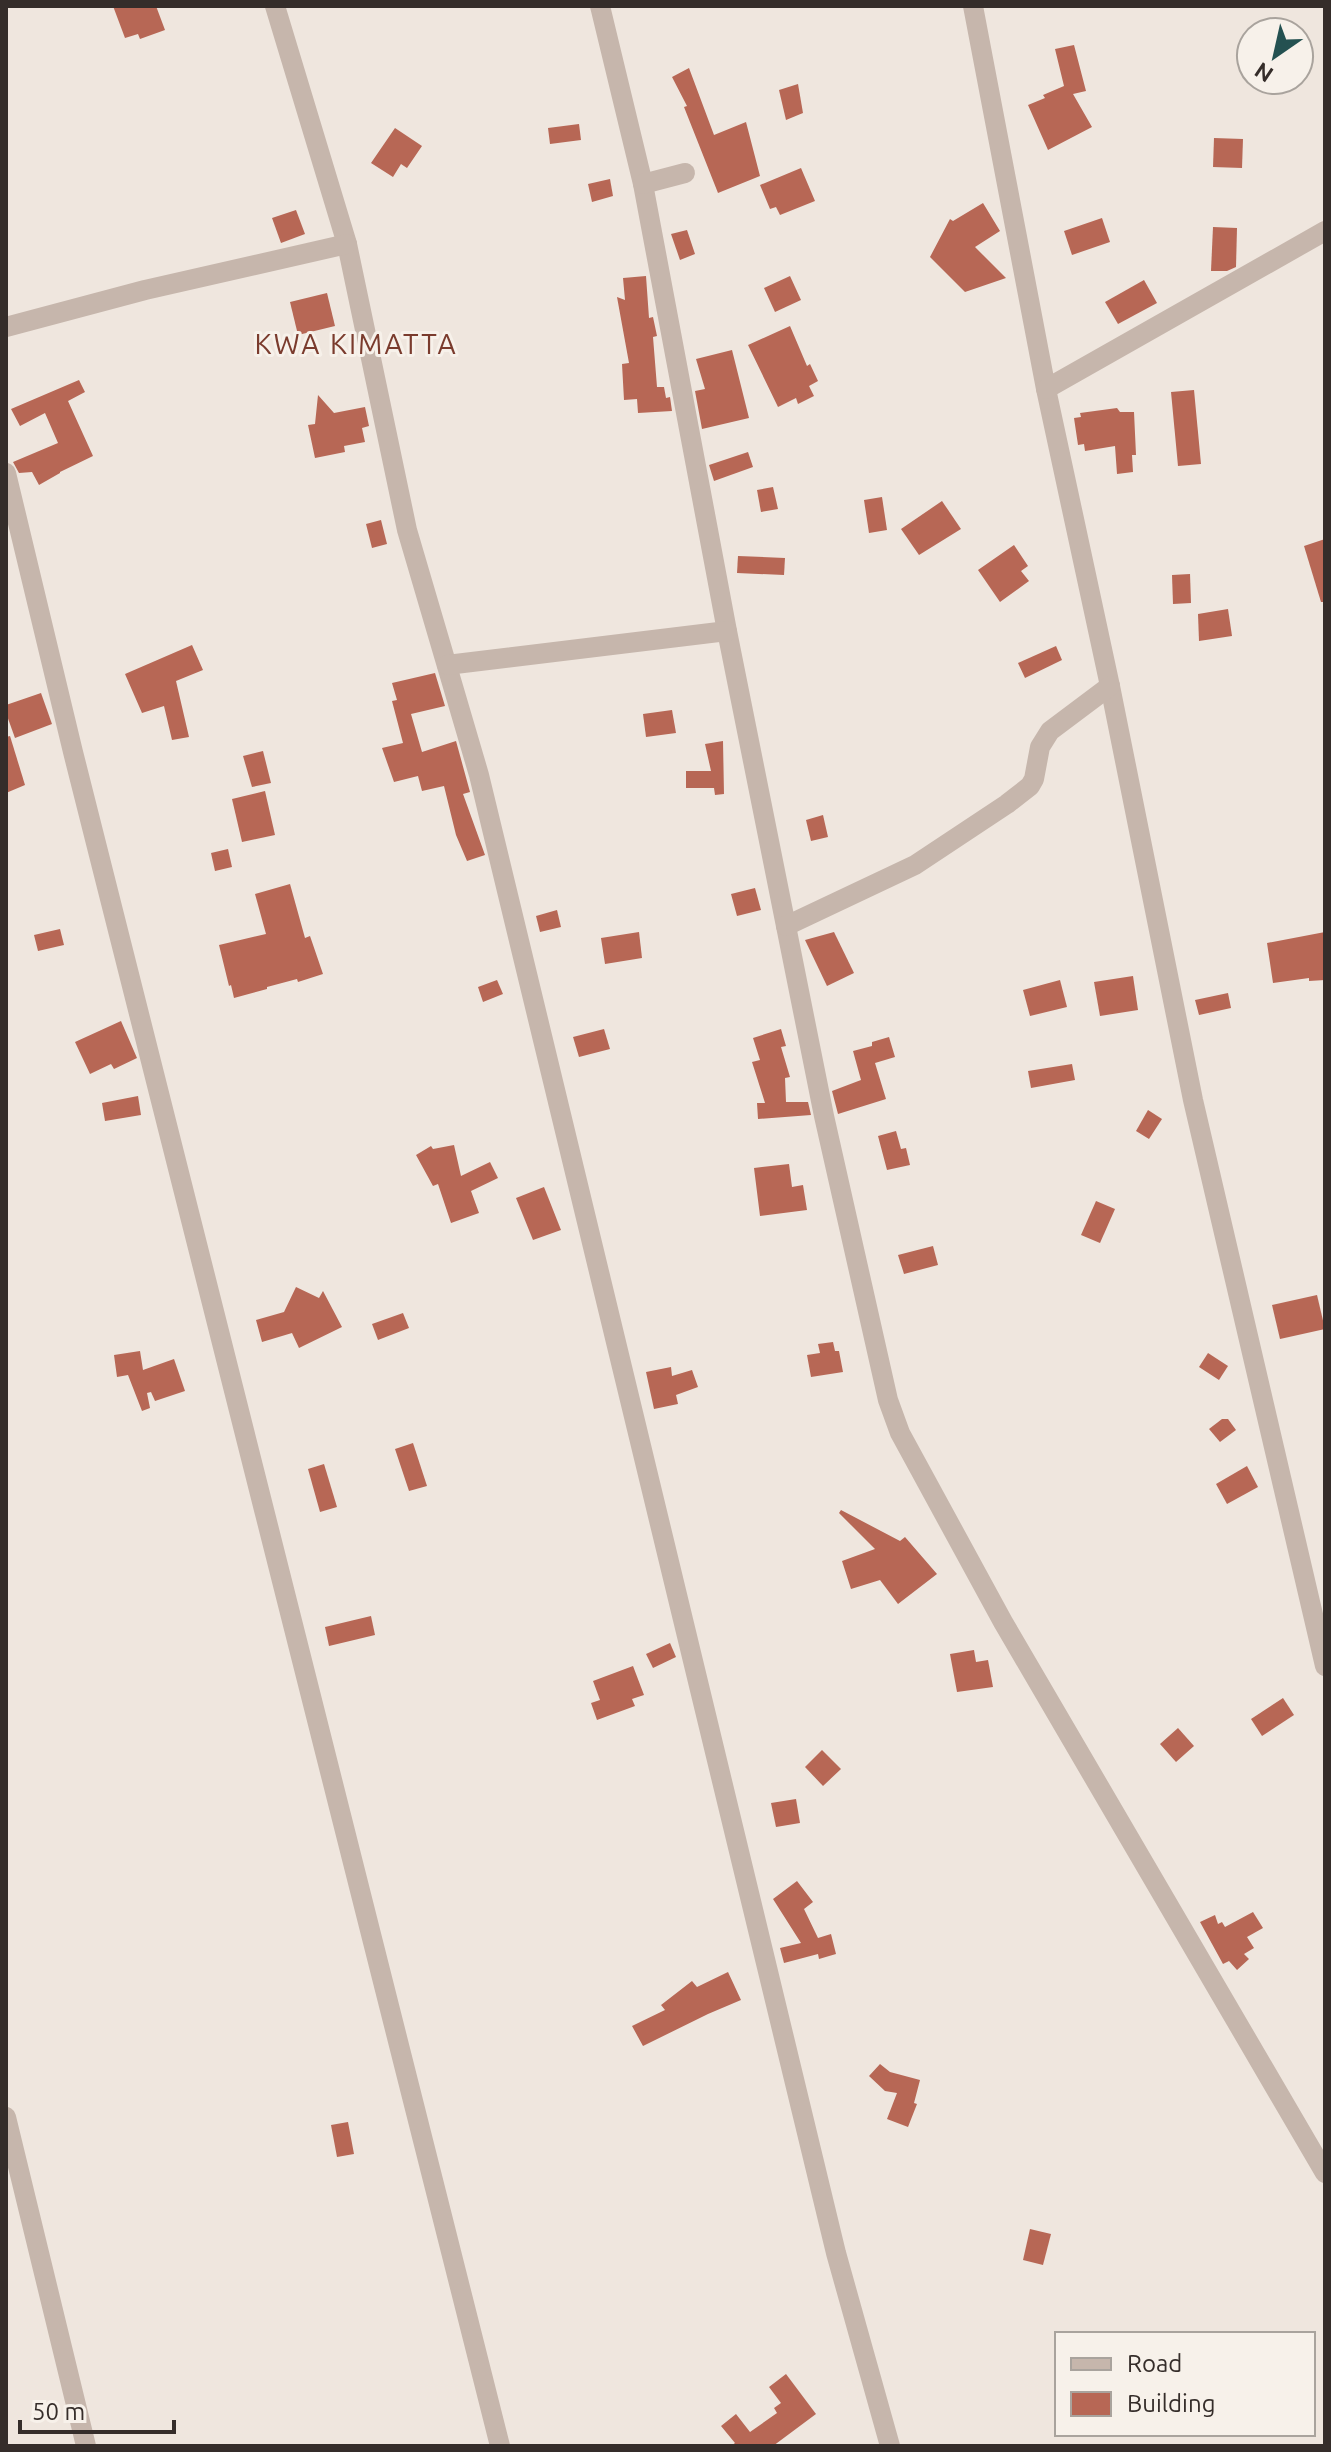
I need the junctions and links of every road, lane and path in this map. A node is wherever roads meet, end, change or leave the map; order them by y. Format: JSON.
{"nodes":[{"id":1,"x":275,"y":6,"type":"edge"},
{"id":2,"x":600,"y":6,"type":"edge"},
{"id":3,"x":973,"y":6,"type":"edge"},
{"id":4,"x":685,"y":173,"type":"dead end"},
{"id":5,"x":643,"y":184,"type":"junction"},
{"id":6,"x":1325,"y":231,"type":"edge"},
{"id":7,"x":347,"y":244,"type":"junction"},
{"id":8,"x":6,"y":327,"type":"edge"},
{"id":9,"x":1046,"y":389,"type":"junction"},
{"id":10,"x":6,"y":473,"type":"edge"},
{"id":11,"x":727,"y":631,"type":"junction"},
{"id":12,"x":447,"y":665,"type":"junction"},
{"id":13,"x":1110,"y":686,"type":"junction"},
{"id":14,"x":786,"y":926,"type":"junction"},
{"id":15,"x":1325,"y":1666,"type":"edge"},
{"id":16,"x":6,"y":2117,"type":"edge"},
{"id":17,"x":1325,"y":2173,"type":"edge"},
{"id":18,"x":86,"y":2446,"type":"edge"},
{"id":19,"x":500,"y":2446,"type":"edge"},
{"id":20,"x":890,"y":2446,"type":"edge"}],
"edges":[{"from":1,"to":7,"type":"street"},
{"from":2,"to":5,"type":"street"},
{"from":3,"to":9,"type":"street"},
{"from":4,"to":5,"type":"street"},
{"from":5,"to":11,"type":"street"},
{"from":6,"to":9,"type":"street"},
{"from":7,"to":8,"type":"street"},
{"from":7,"to":12,"type":"street"},
{"from":9,"to":13,"type":"street"},
{"from":10,"to":19,"type":"street"},
{"from":11,"to":12,"type":"street"},
{"from":11,"to":14,"type":"street"},
{"from":12,"to":20,"type":"street"},
{"from":13,"to":14,"type":"street"},
{"from":13,"to":15,"type":"street"},
{"from":14,"to":17,"type":"street"},
{"from":16,"to":18,"type":"street"}]}
